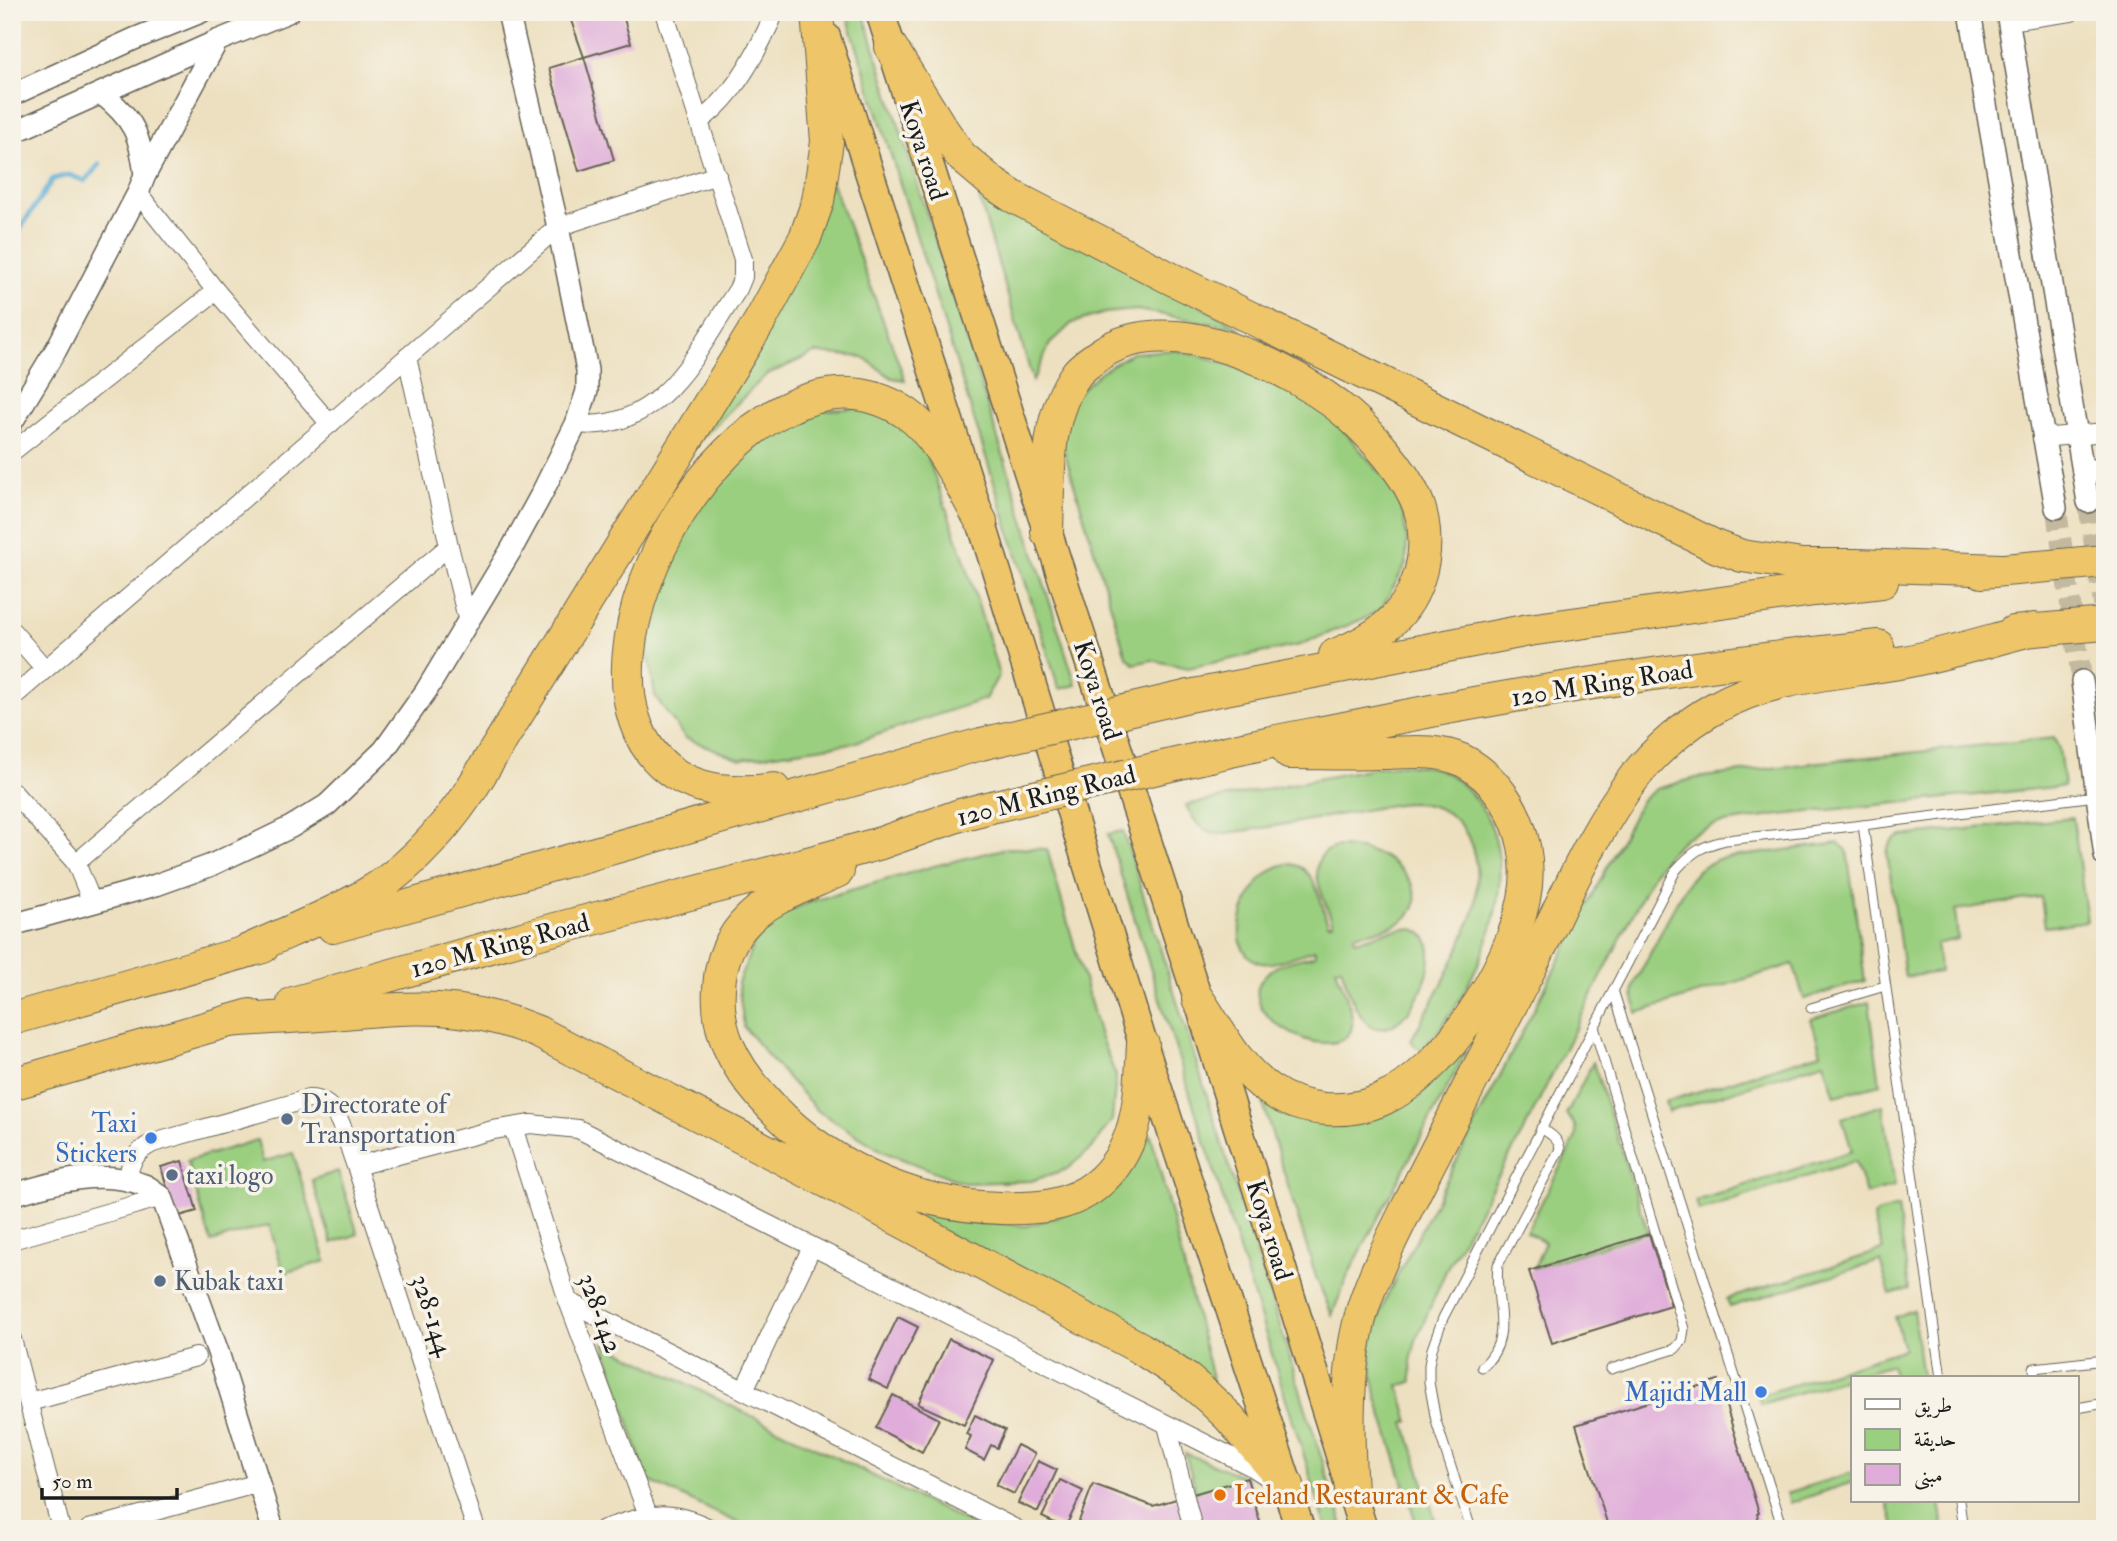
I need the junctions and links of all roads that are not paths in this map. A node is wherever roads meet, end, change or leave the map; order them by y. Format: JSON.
{"nodes":[{"id":1,"x":201,"y":12,"type":"edge"},
{"id":2,"x":288,"y":12,"type":"edge"},
{"id":3,"x":508,"y":12,"type":"edge"},
{"id":4,"x":664,"y":12,"type":"edge"},
{"id":5,"x":775,"y":12,"type":"edge"},
{"id":6,"x":818,"y":12,"type":"edge"},
{"id":7,"x":880,"y":12,"type":"edge"},
{"id":8,"x":1970,"y":12,"type":"edge"},
{"id":9,"x":2071,"y":12,"type":"edge"},
{"id":10,"x":2008,"y":17,"type":"edge"},
{"id":11,"x":217,"y":41,"type":"junction"},
{"id":12,"x":891,"y":47,"type":"junction"},
{"id":13,"x":12,"y":94,"type":"edge"},
{"id":14,"x":102,"y":94,"type":"junction"},
{"id":15,"x":699,"y":121,"type":"junction"},
{"id":16,"x":12,"y":133,"type":"edge"},
{"id":17,"x":717,"y":175,"type":"junction"},
{"id":18,"x":141,"y":184,"type":"junction"},
{"id":19,"x":558,"y":227,"type":"junction"},
{"id":20,"x":216,"y":290,"type":"junction"},
{"id":21,"x":407,"y":357,"type":"junction"},
{"id":22,"x":12,"y":422,"type":"edge"},
{"id":23,"x":330,"y":424,"type":"junction"},
{"id":24,"x":576,"y":424,"type":"junction"},
{"id":25,"x":2105,"y":432,"type":"edge"},
{"id":26,"x":2076,"y":434,"type":"junction"},
{"id":27,"x":2042,"y":438,"type":"junction"},
{"id":28,"x":12,"y":452,"type":"edge"},
{"id":29,"x":2105,"y":470,"type":"edge"},
{"id":30,"x":2082,"y":471,"type":"junction"},
{"id":31,"x":2088,"y":502,"type":"tunnel mouth"},
{"id":32,"x":2056,"y":508,"type":"tunnel mouth"},
{"id":33,"x":981,"y":521,"type":"junction"},
{"id":34,"x":1046,"y":531,"type":"junction"},
{"id":35,"x":449,"y":545,"type":"junction"},
{"id":36,"x":2105,"y":561,"type":"edge"},
{"id":37,"x":2002,"y":570,"type":"junction"},
{"id":38,"x":468,"y":622,"type":"junction"},
{"id":39,"x":2105,"y":624,"type":"edge"},
{"id":40,"x":2034,"y":629,"type":"junction"},
{"id":41,"x":12,"y":631,"type":"edge"},
{"id":42,"x":45,"y":669,"type":"junction"},
{"id":43,"x":2081,"y":681,"type":"tunnel mouth"},
{"id":44,"x":1203,"y":692,"type":"junction"},
{"id":45,"x":12,"y":698,"type":"edge"},
{"id":46,"x":943,"y":754,"type":"junction"},
{"id":47,"x":1215,"y":754,"type":"junction"},
{"id":48,"x":12,"y":791,"type":"edge"},
{"id":49,"x":2096,"y":796,"type":"junction"},
{"id":50,"x":960,"y":815,"type":"junction"},
{"id":51,"x":1863,"y":825,"type":"junction"},
{"id":52,"x":2105,"y":856,"type":"edge"},
{"id":53,"x":76,"y":863,"type":"junction"},
{"id":54,"x":92,"y":902,"type":"junction"},
{"id":55,"x":12,"y":925,"type":"edge"},
{"id":56,"x":242,"y":953,"type":"junction"},
{"id":57,"x":1885,"y":986,"type":"junction"},
{"id":58,"x":1613,"y":990,"type":"junction"},
{"id":59,"x":1198,"y":999,"type":"junction"},
{"id":60,"x":1811,"y":1008,"type":"dead end"},
{"id":61,"x":12,"y":1019,"type":"edge"},
{"id":62,"x":230,"y":1021,"type":"junction"},
{"id":63,"x":1594,"y":1027,"type":"junction"},
{"id":64,"x":1143,"y":1044,"type":"junction"},
{"id":65,"x":12,"y":1084,"type":"edge"},
{"id":66,"x":513,"y":1127,"type":"junction"},
{"id":67,"x":1541,"y":1128,"type":"junction"},
{"id":68,"x":356,"y":1166,"type":"junction"},
{"id":69,"x":128,"y":1180,"type":"junction"},
{"id":70,"x":12,"y":1195,"type":"edge"},
{"id":71,"x":162,"y":1197,"type":"junction"},
{"id":72,"x":12,"y":1240,"type":"edge"},
{"id":73,"x":812,"y":1247,"type":"junction"},
{"id":74,"x":568,"y":1301,"type":"junction"},
{"id":75,"x":12,"y":1339,"type":"edge"},
{"id":76,"x":196,"y":1357,"type":"dead end"},
{"id":77,"x":2105,"y":1360,"type":"edge"},
{"id":78,"x":1482,"y":1367,"type":"dead end"},
{"id":79,"x":1611,"y":1369,"type":"dead end"},
{"id":80,"x":1941,"y":1376,"type":"edge"},
{"id":81,"x":2035,"y":1376,"type":"edge"},
{"id":82,"x":744,"y":1390,"type":"junction"},
{"id":83,"x":29,"y":1402,"type":"junction"},
{"id":84,"x":2105,"y":1404,"type":"edge"},
{"id":85,"x":2078,"y":1408,"type":"edge"},
{"id":86,"x":1167,"y":1425,"type":"junction"},
{"id":87,"x":259,"y":1483,"type":"junction"},
{"id":88,"x":1288,"y":1488,"type":"junction"},
{"id":89,"x":1351,"y":1490,"type":"junction"},
{"id":90,"x":1959,"y":1502,"type":"edge"},
{"id":91,"x":648,"y":1515,"type":"junction"},
{"id":92,"x":61,"y":1529,"type":"edge"},
{"id":93,"x":89,"y":1529,"type":"edge"},
{"id":94,"x":272,"y":1529,"type":"edge"},
{"id":95,"x":476,"y":1529,"type":"edge"},
{"id":96,"x":604,"y":1529,"type":"edge"},
{"id":97,"x":711,"y":1529,"type":"edge"},
{"id":98,"x":1016,"y":1529,"type":"edge"},
{"id":99,"x":1194,"y":1529,"type":"edge"},
{"id":100,"x":1300,"y":1529,"type":"edge"},
{"id":101,"x":1363,"y":1529,"type":"edge"},
{"id":102,"x":1471,"y":1529,"type":"edge"},
{"id":103,"x":1783,"y":1529,"type":"edge"},
{"id":104,"x":1963,"y":1529,"type":"edge"}],
"edges":[{"from":1,"to":13,"type":"street"},
{"from":2,"to":11,"type":"street"},
{"from":3,"to":19,"type":"street"},
{"from":4,"to":15,"type":"street"},
{"from":5,"to":15,"type":"street"},
{"from":6,"to":33,"type":"highway"},
{"from":6,"to":56,"type":"highway"},
{"from":7,"to":12,"type":"highway","name":"Koya road"},
{"from":8,"to":27,"type":"street"},
{"from":9,"to":10,"type":"street"},
{"from":10,"to":26,"type":"street"},
{"from":11,"to":14,"type":"street"},
{"from":11,"to":18,"type":"street"},
{"from":12,"to":34,"type":"highway","name":"Koya road"},
{"from":12,"to":37,"type":"highway"},
{"from":14,"to":16,"type":"street"},
{"from":14,"to":18,"type":"street"},
{"from":15,"to":17,"type":"street"},
{"from":17,"to":19,"type":"street"},
{"from":17,"to":24,"type":"street"},
{"from":18,"to":20,"type":"street"},
{"from":18,"to":22,"type":"street"},
{"from":19,"to":21,"type":"street"},
{"from":19,"to":24,"type":"street"},
{"from":20,"to":23,"type":"street"},
{"from":20,"to":28,"type":"street"},
{"from":21,"to":23,"type":"street"},
{"from":21,"to":35,"type":"street"},
{"from":23,"to":42,"type":"street"},
{"from":24,"to":38,"type":"street"},
{"from":25,"to":26,"type":"street"},
{"from":26,"to":27,"type":"street"},
{"from":26,"to":30,"type":"street"},
{"from":27,"to":32,"type":"street"},
{"from":29,"to":30,"type":"street"},
{"from":30,"to":31,"type":"street"},
{"from":33,"to":46,"type":"highway"},
{"from":33,"to":64,"type":"highway"},
{"from":34,"to":44,"type":"highway"},
{"from":34,"to":59,"type":"highway","name":"Koya road"},
{"from":35,"to":38,"type":"street"},
{"from":35,"to":53,"type":"street"},
{"from":36,"to":37,"type":"highway"},
{"from":37,"to":44,"type":"highway"},
{"from":38,"to":54,"type":"street"},
{"from":39,"to":40,"type":"highway","name":"120 M Ring Road"},
{"from":40,"to":47,"type":"highway","name":"120 M Ring Road"},
{"from":40,"to":89,"type":"highway"},
{"from":41,"to":42,"type":"street"},
{"from":42,"to":45,"type":"street"},
{"from":43,"to":49,"type":"street"},
{"from":44,"to":46,"type":"highway","bridge":true},
{"from":46,"to":56,"type":"highway"},
{"from":47,"to":50,"type":"highway","name":"120 M Ring Road","bridge":true},
{"from":47,"to":59,"type":"highway"},
{"from":48,"to":53,"type":"street"},
{"from":49,"to":51,"type":"lane"},
{"from":49,"to":52,"type":"street"},
{"from":50,"to":62,"type":"highway","name":"120 M Ring Road"},
{"from":50,"to":64,"type":"highway"},
{"from":51,"to":57,"type":"lane"},
{"from":51,"to":58,"type":"lane"},
{"from":53,"to":54,"type":"street"},
{"from":54,"to":55,"type":"street"},
{"from":56,"to":61,"type":"highway"},
{"from":57,"to":60,"type":"lane"},
{"from":57,"to":80,"type":"lane"},
{"from":58,"to":63,"type":"lane"},
{"from":58,"to":103,"type":"lane"},
{"from":59,"to":89,"type":"highway","name":"Koya road"},
{"from":62,"to":65,"type":"highway","name":"120 M Ring Road"},
{"from":62,"to":88,"type":"highway"},
{"from":63,"to":67,"type":"lane"},
{"from":63,"to":79,"type":"lane"},
{"from":64,"to":88,"type":"highway"},
{"from":66,"to":68,"type":"street"},
{"from":66,"to":73,"type":"street"},
{"from":66,"to":74,"type":"street","name":"328-142"},
{"from":67,"to":78,"type":"lane"},
{"from":67,"to":102,"type":"lane"},
{"from":68,"to":69,"type":"street","name":"328-144"},
{"from":68,"to":95,"type":"street","name":"328-144"},
{"from":69,"to":70,"type":"street"},
{"from":69,"to":71,"type":"street"},
{"from":71,"to":72,"type":"street"},
{"from":71,"to":87,"type":"street"},
{"from":73,"to":82,"type":"street"},
{"from":73,"to":86,"type":"street"},
{"from":74,"to":82,"type":"street"},
{"from":74,"to":91,"type":"street","name":"328-142"},
{"from":75,"to":83,"type":"street"},
{"from":76,"to":83,"type":"street"},
{"from":77,"to":81,"type":"lane"},
{"from":82,"to":98,"type":"street"},
{"from":83,"to":92,"type":"street"},
{"from":84,"to":85,"type":"lane"},
{"from":86,"to":88,"type":"street"},
{"from":86,"to":99,"type":"street"},
{"from":87,"to":93,"type":"street"},
{"from":87,"to":94,"type":"street"},
{"from":88,"to":100,"type":"highway"},
{"from":89,"to":101,"type":"highway","name":"Koya road"},
{"from":90,"to":104,"type":"lane"},
{"from":91,"to":96,"type":"street"},
{"from":91,"to":97,"type":"street"}]}
